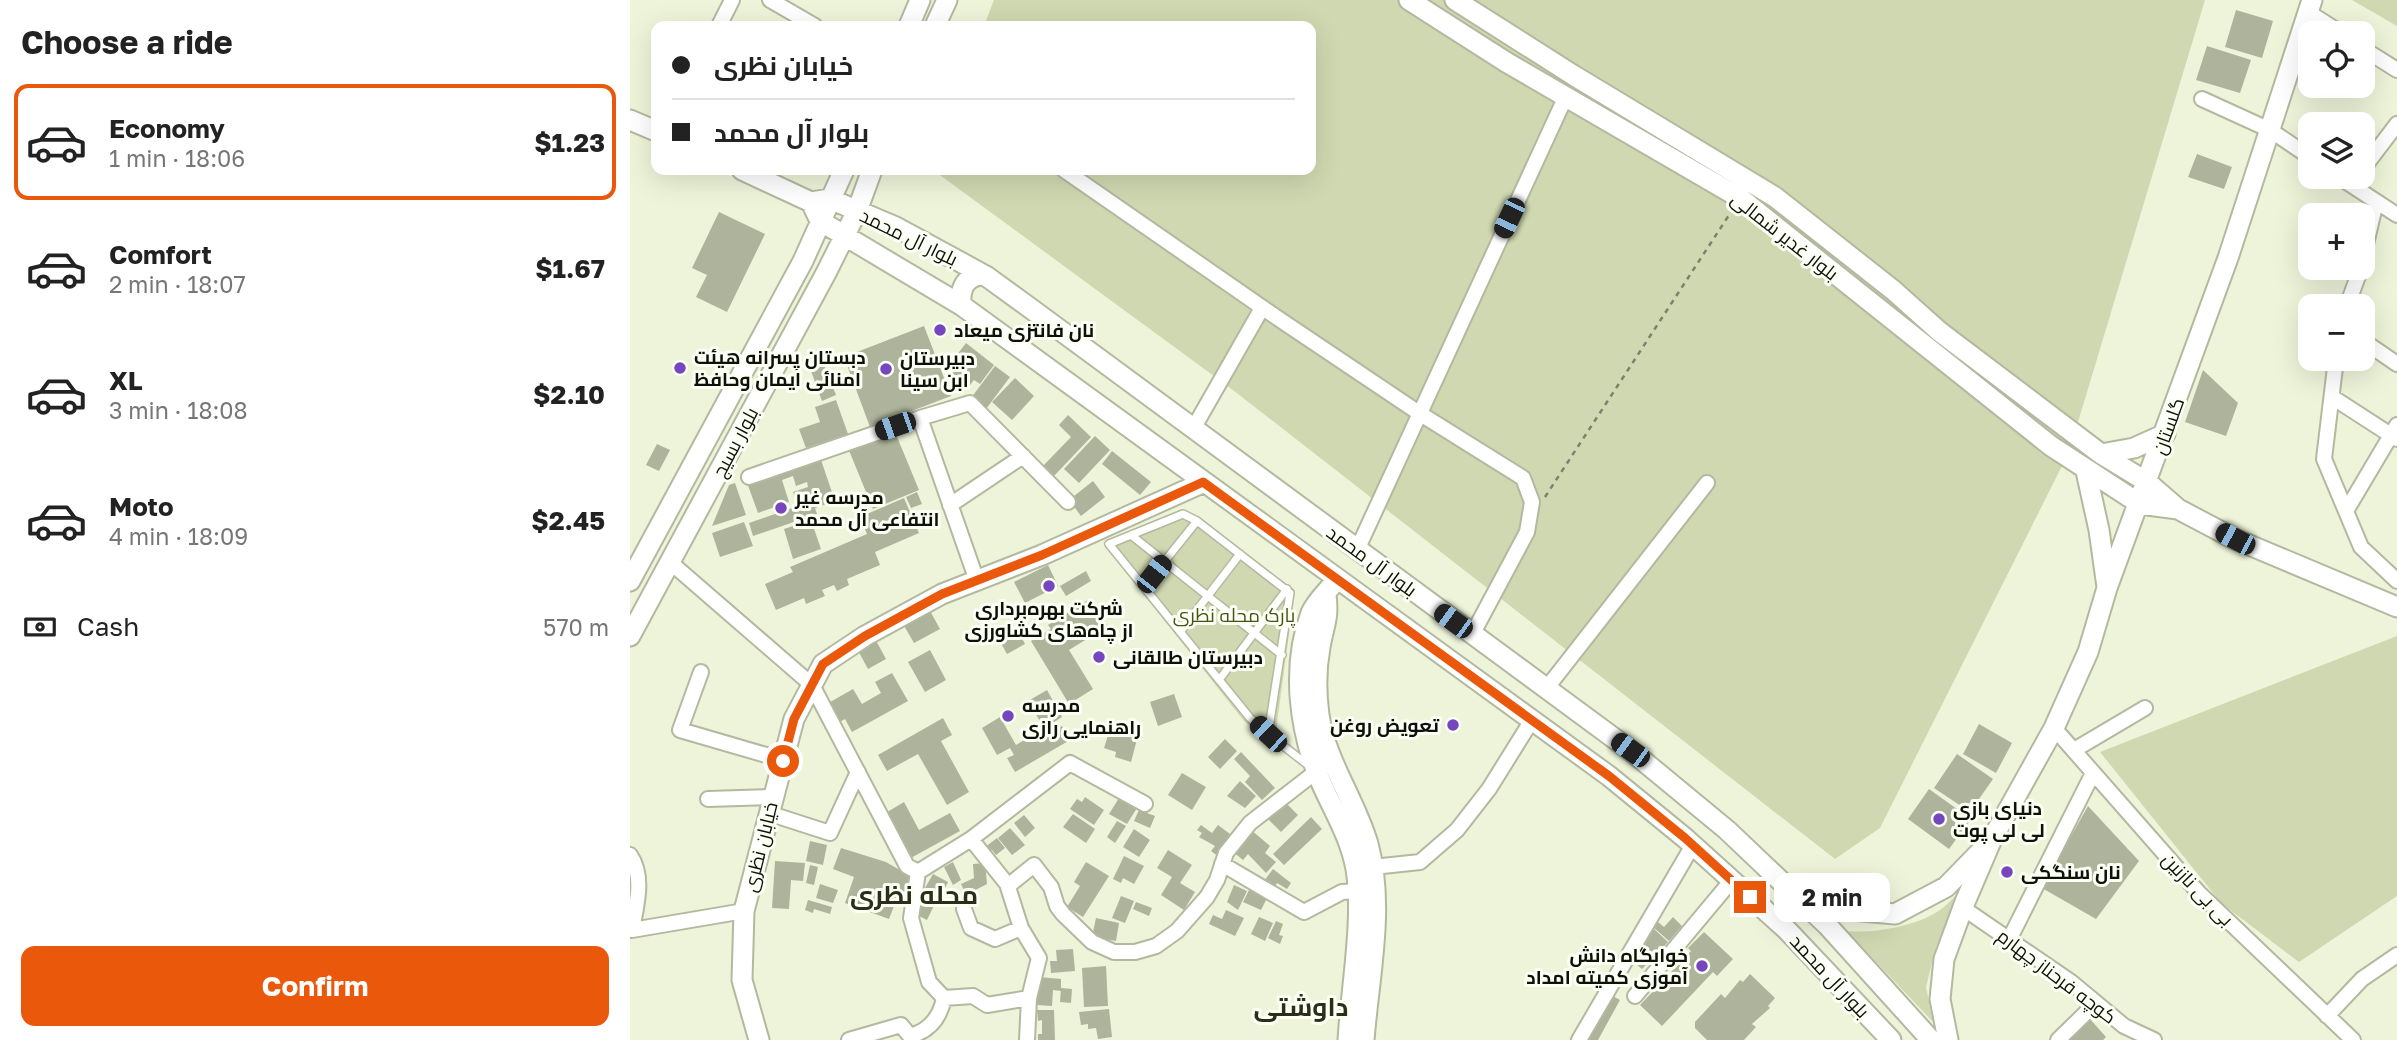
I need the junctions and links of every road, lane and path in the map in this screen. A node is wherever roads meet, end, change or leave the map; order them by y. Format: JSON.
{"nodes":[{"id":1,"x":732,"y":0,"type":"edge"},
{"id":2,"x":771,"y":0,"type":"edge"},
{"id":3,"x":920,"y":0,"type":"edge"},
{"id":4,"x":947,"y":0,"type":"edge"},
{"id":5,"x":1409,"y":0,"type":"edge"},
{"id":6,"x":1455,"y":0,"type":"edge"},
{"id":7,"x":2310,"y":6,"type":"edge"},
{"id":8,"x":791,"y":12,"type":"junction"},
{"id":9,"x":722,"y":21,"type":"edge"},
{"id":10,"x":786,"y":21,"type":"edge"},
{"id":11,"x":806,"y":21,"type":"edge"},
{"id":12,"x":911,"y":21,"type":"edge"},
{"id":13,"x":937,"y":21,"type":"edge"},
{"id":14,"x":2327,"y":21,"type":"edge"},
{"id":15,"x":2375,"y":56,"type":"edge"},
{"id":16,"x":2397,"y":70,"type":"edge"},
{"id":17,"x":1566,"y":96,"type":"junction"},
{"id":18,"x":2202,"y":99,"type":"dead end"},
{"id":19,"x":630,"y":120,"type":"edge"},
{"id":20,"x":2397,"y":124,"type":"edge"},
{"id":21,"x":651,"y":129,"type":"edge"},
{"id":22,"x":2270,"y":130,"type":"junction"},
{"id":23,"x":2298,"y":149,"type":"edge"},
{"id":24,"x":2375,"y":153,"type":"edge"},
{"id":25,"x":755,"y":175,"type":"edge"},
{"id":26,"x":840,"y":175,"type":"edge"},
{"id":27,"x":870,"y":175,"type":"edge"},
{"id":28,"x":1071,"y":175,"type":"edge"},
{"id":29,"x":2361,"y":189,"type":"edge"},
{"id":30,"x":1741,"y":198,"type":"junction"},
{"id":31,"x":821,"y":201,"type":"junction"},
{"id":32,"x":2376,"y":202,"type":"junction"},
{"id":33,"x":2375,"y":206,"type":"edge"},
{"id":34,"x":856,"y":211,"type":"junction"},
{"id":35,"x":2397,"y":215,"type":"edge"},
{"id":36,"x":820,"y":221,"type":"junction"},
{"id":37,"x":845,"y":236,"type":"junction"},
{"id":38,"x":986,"y":276,"type":"junction"},
{"id":39,"x":961,"y":305,"type":"junction"},
{"id":40,"x":1262,"y":308,"type":"junction"},
{"id":41,"x":2375,"y":349,"type":"edge"},
{"id":42,"x":2397,"y":364,"type":"edge"},
{"id":43,"x":2335,"y":371,"type":"edge"},
{"id":44,"x":2332,"y":397,"type":"junction"},
{"id":45,"x":1419,"y":413,"type":"junction"},
{"id":46,"x":920,"y":418,"type":"junction"},
{"id":47,"x":1193,"y":429,"type":"junction"},
{"id":48,"x":2395,"y":433,"type":"edge"},
{"id":49,"x":2165,"y":434,"type":"junction"},
{"id":50,"x":2101,"y":454,"type":"junction"},
{"id":51,"x":1023,"y":456,"type":"junction"},
{"id":52,"x":2087,"y":471,"type":"junction"},
{"id":53,"x":748,"y":477,"type":"dead end"},
{"id":54,"x":1203,"y":482,"type":"junction"},
{"id":55,"x":2147,"y":482,"type":"junction"},
{"id":56,"x":1707,"y":483,"type":"dead end"},
{"id":57,"x":1544,"y":499,"type":"dead end"},
{"id":58,"x":1068,"y":502,"type":"dead end"},
{"id":59,"x":2140,"y":504,"type":"junction"},
{"id":60,"x":950,"y":505,"type":"junction"},
{"id":61,"x":2178,"y":509,"type":"junction"},
{"id":62,"x":2346,"y":511,"type":"junction"},
{"id":63,"x":1197,"y":521,"type":"junction"},
{"id":64,"x":1131,"y":535,"type":"junction"},
{"id":65,"x":1357,"y":550,"type":"junction"},
{"id":66,"x":1240,"y":554,"type":"junction"},
{"id":67,"x":1165,"y":561,"type":"junction"},
{"id":68,"x":670,"y":562,"type":"junction"},
{"id":69,"x":632,"y":576,"type":"edge"},
{"id":70,"x":977,"y":581,"type":"junction"},
{"id":71,"x":2397,"y":581,"type":"edge"},
{"id":72,"x":1144,"y":587,"type":"junction"},
{"id":73,"x":1331,"y":587,"type":"junction"},
{"id":74,"x":2107,"y":588,"type":"junction"},
{"id":75,"x":1287,"y":589,"type":"junction"},
{"id":76,"x":1208,"y":596,"type":"junction"},
{"id":77,"x":2397,"y":607,"type":"edge"},
{"id":78,"x":1180,"y":632,"type":"junction"},
{"id":79,"x":1254,"y":633,"type":"junction"},
{"id":80,"x":1472,"y":635,"type":"junction"},
{"id":81,"x":630,"y":636,"type":"edge"},
{"id":82,"x":1282,"y":654,"type":"junction"},
{"id":83,"x":701,"y":672,"type":"dead end"},
{"id":84,"x":1219,"y":680,"type":"junction"},
{"id":85,"x":812,"y":685,"type":"junction"},
{"id":86,"x":1546,"y":689,"type":"junction"},
{"id":87,"x":2145,"y":708,"type":"dead end"},
{"id":88,"x":1532,"y":720,"type":"junction"},
{"id":89,"x":2054,"y":728,"type":"junction"},
{"id":90,"x":1268,"y":734,"type":"junction"},
{"id":91,"x":1630,"y":750,"type":"junction"},
{"id":92,"x":2074,"y":750,"type":"junction"},
{"id":93,"x":783,"y":761,"type":"junction"},
{"id":94,"x":1317,"y":771,"type":"junction"},
{"id":95,"x":858,"y":772,"type":"junction"},
{"id":96,"x":2093,"y":773,"type":"junction"},
{"id":97,"x":1609,"y":776,"type":"junction"},
{"id":98,"x":709,"y":799,"type":"dead end"},
{"id":99,"x":1145,"y":804,"type":"dead end"},
{"id":100,"x":770,"y":805,"type":"junction"},
{"id":101,"x":971,"y":839,"type":"junction"},
{"id":102,"x":1992,"y":839,"type":"junction"},
{"id":103,"x":1693,"y":845,"type":"junction"},
{"id":104,"x":630,"y":855,"type":"edge"},
{"id":105,"x":1222,"y":864,"type":"junction"},
{"id":106,"x":1373,"y":867,"type":"junction"},
{"id":107,"x":918,"y":872,"type":"junction"},
{"id":108,"x":1732,"y":880,"type":"junction"},
{"id":109,"x":1007,"y":886,"type":"junction"},
{"id":110,"x":1358,"y":891,"type":"junction"},
{"id":111,"x":1793,"y":892,"type":"junction"},
{"id":112,"x":1964,"y":908,"type":"junction"},
{"id":113,"x":964,"y":909,"type":"dead end"},
{"id":114,"x":744,"y":911,"type":"junction"},
{"id":115,"x":1021,"y":928,"type":"junction"},
{"id":116,"x":2010,"y":938,"type":"junction"},
{"id":117,"x":2397,"y":955,"type":"edge"},
{"id":118,"x":1635,"y":996,"type":"dead end"},
{"id":119,"x":944,"y":998,"type":"junction"},
{"id":120,"x":1029,"y":998,"type":"junction"},
{"id":121,"x":2096,"y":1003,"type":"junction"},
{"id":122,"x":2327,"y":1016,"type":"junction"},
{"id":123,"x":758,"y":1040,"type":"edge"},
{"id":124,"x":849,"y":1040,"type":"edge"},
{"id":125,"x":1027,"y":1040,"type":"edge"},
{"id":126,"x":1348,"y":1040,"type":"edge"},
{"id":127,"x":1364,"y":1040,"type":"edge"},
{"id":128,"x":1579,"y":1040,"type":"edge"},
{"id":129,"x":1891,"y":1040,"type":"edge"},
{"id":130,"x":1931,"y":1040,"type":"edge"},
{"id":131,"x":1948,"y":1040,"type":"edge"},
{"id":132,"x":2058,"y":1040,"type":"edge"},
{"id":133,"x":2154,"y":1040,"type":"edge"},
{"id":134,"x":2353,"y":1040,"type":"edge"}],
"edges":[{"from":1,"to":9,"type":"street"},
{"from":2,"to":8,"type":"street"},
{"from":3,"to":12,"type":"main road"},
{"from":4,"to":13,"type":"main road"},
{"from":5,"to":17,"type":"main road","name":"بلوار غدیر شمالی"},
{"from":6,"to":50,"type":"main road","name":"بلوار غدیر شمالی"},
{"from":7,"to":14,"type":"street"},
{"from":7,"to":22,"type":"main road","name":"گلستان"},
{"from":8,"to":10,"type":"street"},
{"from":8,"to":11,"type":"street"},
{"from":15,"to":16,"type":"street"},
{"from":17,"to":30,"type":"main road","name":"بلوار غدیر شمالی"},
{"from":17,"to":45,"type":"street"},
{"from":18,"to":22,"type":"street"},
{"from":19,"to":21,"type":"main road"},
{"from":20,"to":24,"type":"street"},
{"from":22,"to":23,"type":"street"},
{"from":22,"to":49,"type":"main road","name":"گلستان"},
{"from":25,"to":31,"type":"main road","name":"بلوار آل محمد"},
{"from":26,"to":31,"type":"main road"},
{"from":27,"to":34,"type":"main road","name":"بلوار بسیج"},
{"from":28,"to":40,"type":"street"},
{"from":29,"to":32,"type":"street"},
{"from":30,"to":52,"type":"main road","name":"بلوار غدیر شمالی"},
{"from":30,"to":57,"type":"path"},
{"from":31,"to":34,"type":"main road","name":"بلوار آل محمد"},
{"from":31,"to":36,"type":"main road"},
{"from":32,"to":33,"type":"street"},
{"from":32,"to":35,"type":"street"},
{"from":34,"to":37,"type":"main road","name":"بلوار بسیج"},
{"from":34,"to":38,"type":"main road","name":"بلوار آل محمد"},
{"from":36,"to":37,"type":"main road","name":"بلوار آل محمد"},
{"from":36,"to":69,"type":"main road","name":"بلوار بسیج"},
{"from":37,"to":39,"type":"main road","name":"بلوار آل محمد"},
{"from":37,"to":68,"type":"main road","name":"بلوار بسیج"},
{"from":38,"to":39,"type":"main road"},
{"from":38,"to":47,"type":"main road","name":"بلوار آل محمد"},
{"from":39,"to":54,"type":"main road","name":"بلوار آل محمد"},
{"from":40,"to":45,"type":"street"},
{"from":40,"to":47,"type":"street"},
{"from":41,"to":42,"type":"street"},
{"from":43,"to":44,"type":"street"},
{"from":44,"to":48,"type":"street"},
{"from":44,"to":62,"type":"street"},
{"from":45,"to":65,"type":"street"},
{"from":45,"to":80,"type":"street"},
{"from":46,"to":51,"type":"street"},
{"from":46,"to":53,"type":"street"},
{"from":46,"to":60,"type":"street"},
{"from":47,"to":65,"type":"main road","name":"بلوار آل محمد"},
{"from":48,"to":62,"type":"street"},
{"from":49,"to":50,"type":"main road"},
{"from":49,"to":55,"type":"main road","name":"گلستان"},
{"from":50,"to":55,"type":"main road","name":"بلوار غدیر شمالی"},
{"from":51,"to":58,"type":"street"},
{"from":51,"to":60,"type":"street"},
{"from":52,"to":59,"type":"main road","name":"بلوار غدیر شمالی"},
{"from":52,"to":74,"type":"main road"},
{"from":54,"to":70,"type":"main road","name":"خیابان نظری"},
{"from":54,"to":73,"type":"main road","name":"بلوار آل محمد"},
{"from":55,"to":59,"type":"main road","name":"گلستان"},
{"from":55,"to":61,"type":"main road","name":"بلوار غدیر شمالی"},
{"from":56,"to":86,"type":"street"},
{"from":59,"to":61,"type":"main road"},
{"from":59,"to":74,"type":"main road","name":"گلستان"},
{"from":60,"to":70,"type":"street"},
{"from":61,"to":77,"type":"main road"},
{"from":62,"to":71,"type":"street"},
{"from":63,"to":64,"type":"lane"},
{"from":63,"to":66,"type":"lane"},
{"from":63,"to":67,"type":"lane"},
{"from":64,"to":67,"type":"lane"},
{"from":64,"to":72,"type":"lane"},
{"from":65,"to":80,"type":"main road","name":"بلوار آل محمد"},
{"from":66,"to":75,"type":"lane"},
{"from":66,"to":76,"type":"lane"},
{"from":67,"to":72,"type":"lane"},
{"from":67,"to":76,"type":"lane"},
{"from":68,"to":81,"type":"main road","name":"بلوار بسیج"},
{"from":68,"to":85,"type":"street"},
{"from":70,"to":85,"type":"main road","name":"خیابان نظری"},
{"from":72,"to":78,"type":"lane"},
{"from":73,"to":88,"type":"main road","name":"بلوار آل محمد"},
{"from":73,"to":94,"type":"main road"},
{"from":73,"to":106,"type":"main road"},
{"from":74,"to":89,"type":"main road","name":"گلستان"},
{"from":75,"to":79,"type":"lane"},
{"from":75,"to":82,"type":"lane"},
{"from":76,"to":78,"type":"lane"},
{"from":76,"to":79,"type":"lane"},
{"from":78,"to":84,"type":"lane"},
{"from":79,"to":82,"type":"lane"},
{"from":79,"to":84,"type":"lane"},
{"from":80,"to":86,"type":"main road","name":"بلوار آل محمد"},
{"from":82,"to":90,"type":"lane"},
{"from":83,"to":93,"type":"street"},
{"from":84,"to":90,"type":"lane"},
{"from":85,"to":93,"type":"main road","name":"خیابان نظری"},
{"from":85,"to":95,"type":"street"},
{"from":86,"to":91,"type":"main road","name":"بلوار آل محمد"},
{"from":87,"to":92,"type":"street"},
{"from":88,"to":97,"type":"main road","name":"بلوار آل محمد"},
{"from":88,"to":106,"type":"street"},
{"from":89,"to":92,"type":"street","name":"بی بی نازنین"},
{"from":89,"to":102,"type":"main road","name":"گلستان"},
{"from":90,"to":94,"type":"lane"},
{"from":91,"to":97,"type":"main road"},
{"from":91,"to":111,"type":"main road","name":"بلوار آل محمد"},
{"from":92,"to":96,"type":"street","name":"بی بی نازنین"},
{"from":93,"to":100,"type":"main road","name":"خیابان نظری"},
{"from":94,"to":105,"type":"street"},
{"from":94,"to":110,"type":"main road"},
{"from":95,"to":100,"type":"street"},
{"from":95,"to":107,"type":"street"},
{"from":96,"to":116,"type":"street"},
{"from":96,"to":122,"type":"street","name":"بی بی نازنین"},
{"from":97,"to":103,"type":"main road","name":"بلوار آل محمد"},
{"from":98,"to":100,"type":"street"},
{"from":99,"to":101,"type":"street"},
{"from":100,"to":114,"type":"main road","name":"خیابان نظری"},
{"from":101,"to":107,"type":"street"},
{"from":101,"to":109,"type":"street"},
{"from":102,"to":111,"type":"main road","name":"گلستان"},
{"from":102,"to":112,"type":"main road","name":"گلستان"},
{"from":103,"to":108,"type":"main road","name":"بلوار آل محمد"},
{"from":103,"to":128,"type":"street"},
{"from":104,"to":114,"type":"street"},
{"from":105,"to":109,"type":"street"},
{"from":105,"to":110,"type":"street"},
{"from":106,"to":127,"type":"main road"},
{"from":107,"to":119,"type":"street"},
{"from":108,"to":118,"type":"street"},
{"from":108,"to":129,"type":"main road","name":"بلوار آل محمد"},
{"from":109,"to":115,"type":"street"},
{"from":110,"to":126,"type":"main road"},
{"from":111,"to":130,"type":"main road","name":"بلوار آل محمد"},
{"from":112,"to":116,"type":"street","name":"کوچه فرحناز چهارم"},
{"from":112,"to":131,"type":"main road","name":"گلستان"},
{"from":113,"to":115,"type":"street"},
{"from":114,"to":123,"type":"main road","name":"خیابان نظری"},
{"from":115,"to":120,"type":"street"},
{"from":116,"to":121,"type":"street","name":"کوچه فرحناز چهارم"},
{"from":117,"to":122,"type":"street"},
{"from":119,"to":120,"type":"street"},
{"from":119,"to":124,"type":"street"},
{"from":120,"to":125,"type":"street"},
{"from":121,"to":132,"type":"street"},
{"from":121,"to":133,"type":"street","name":"کوچه فرحناز چهارم"},
{"from":122,"to":134,"type":"street","name":"بی بی نازنین"}]}
